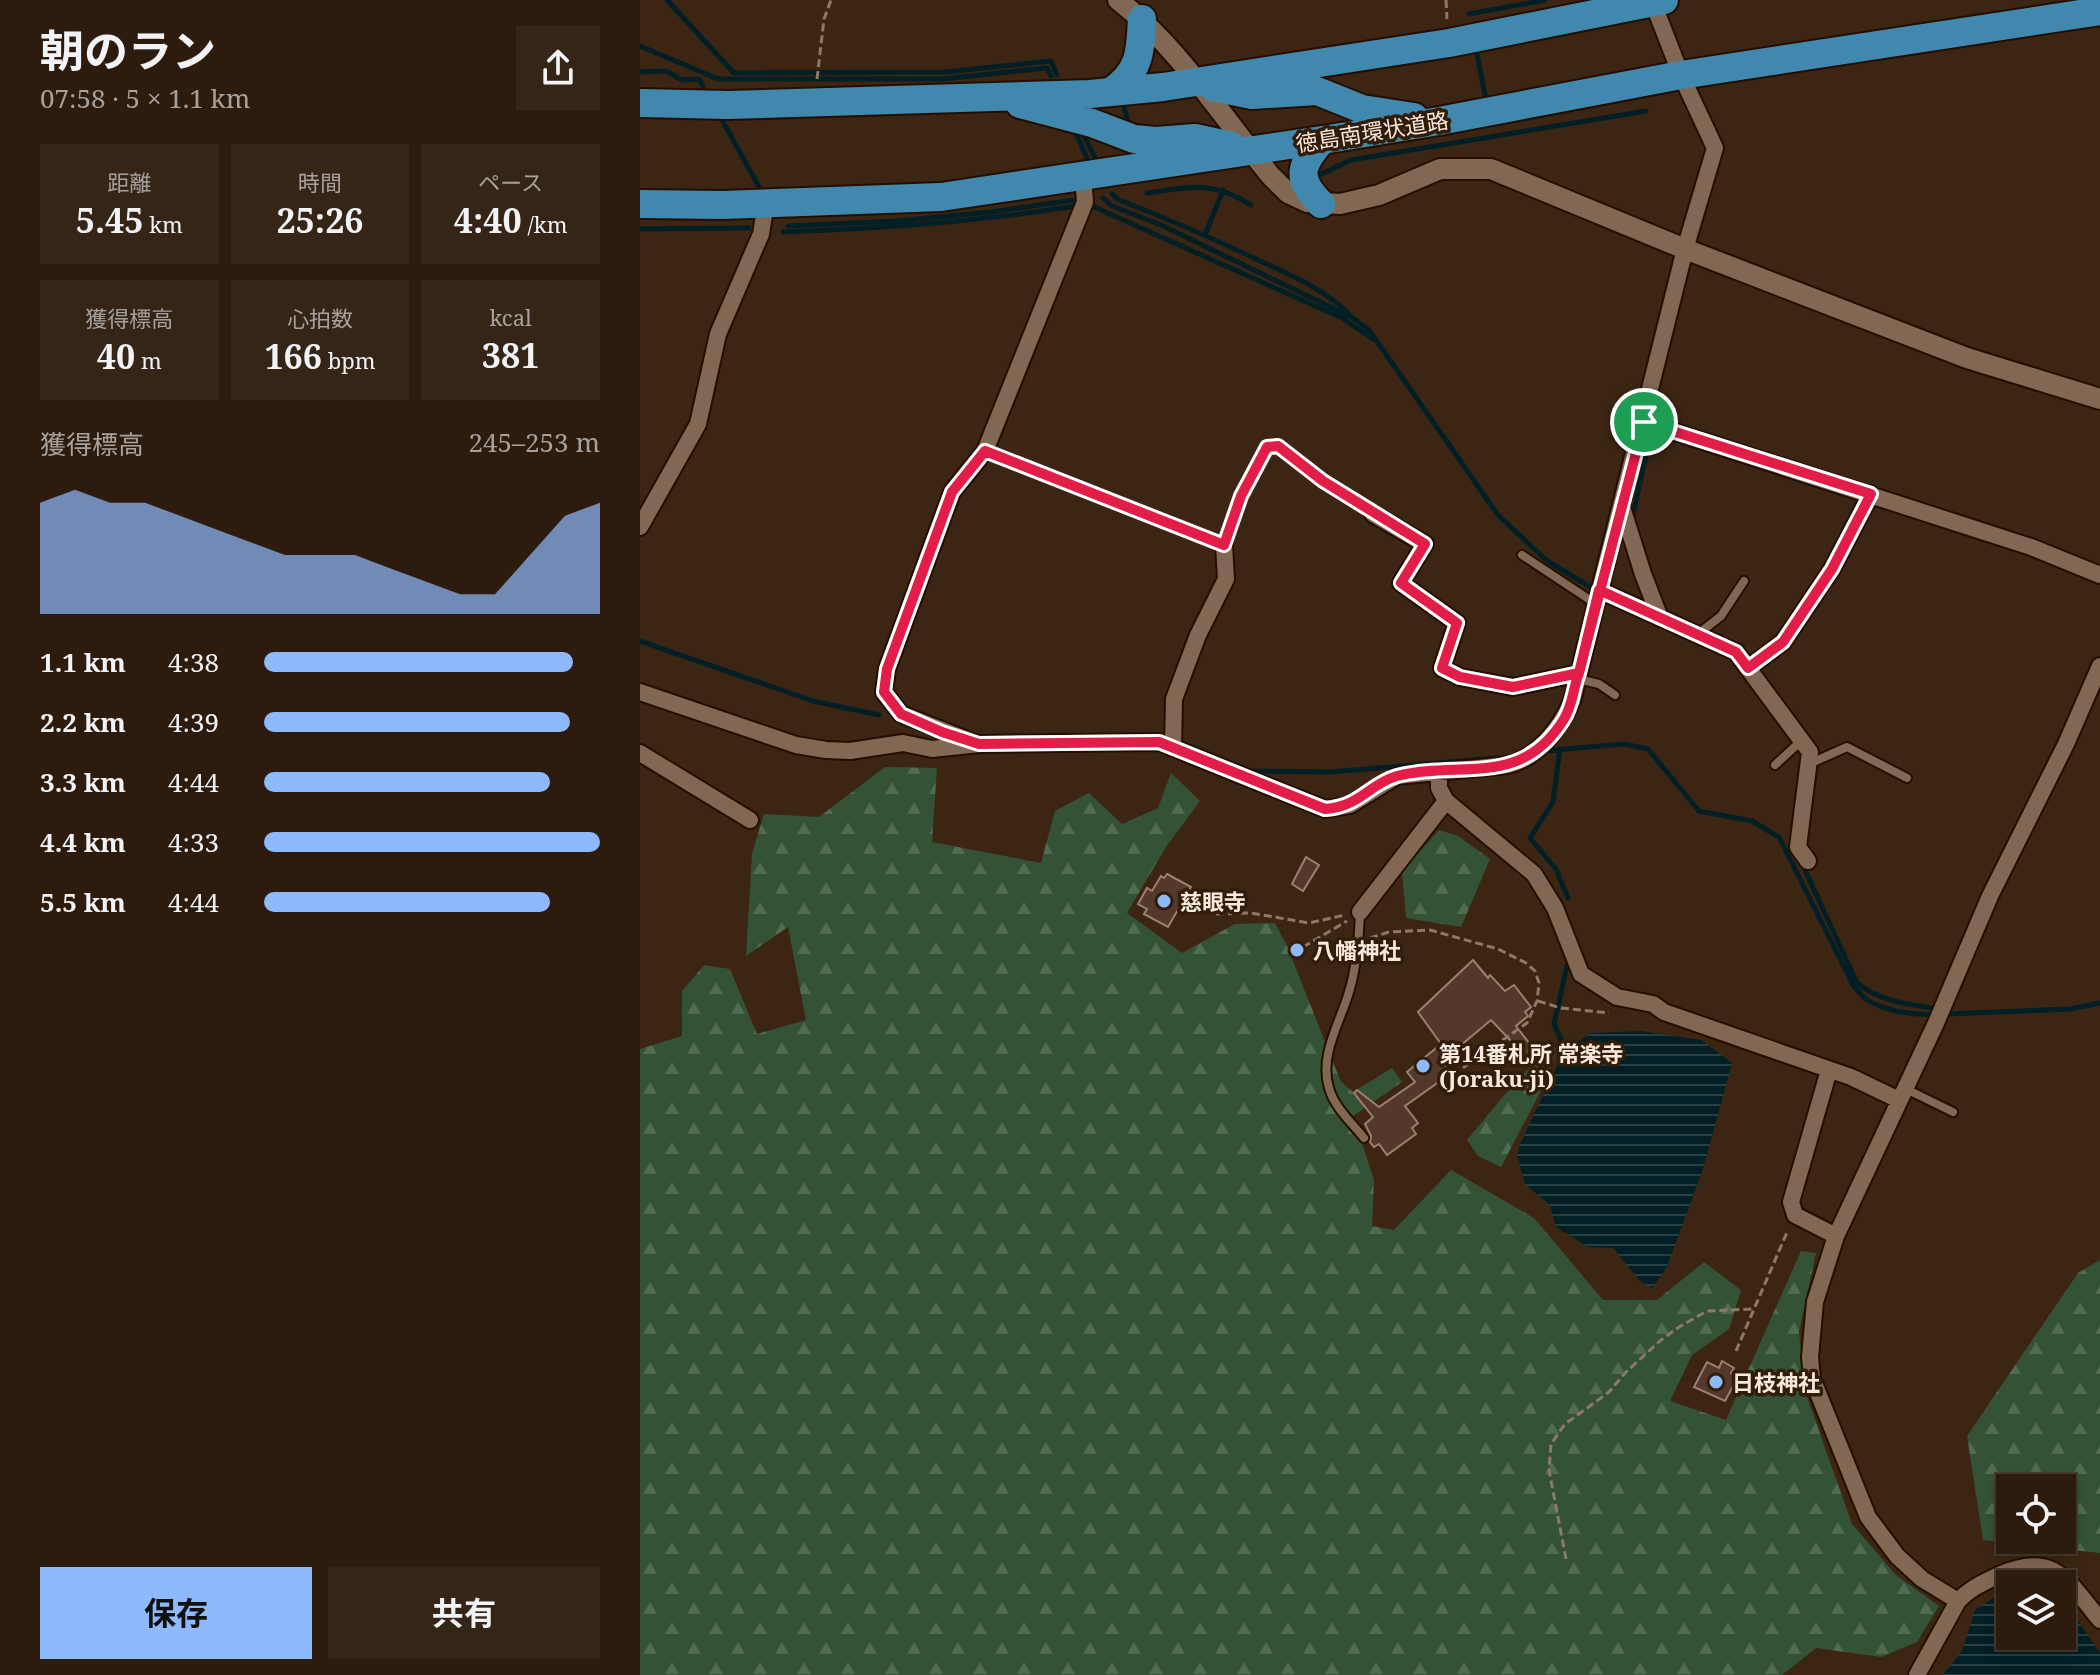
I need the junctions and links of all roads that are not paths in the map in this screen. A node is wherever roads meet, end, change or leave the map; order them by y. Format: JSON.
{"nodes":[{"id":1,"x":1118,"y":0,"type":"edge"},
{"id":2,"x":1658,"y":1,"type":"edge"},
{"id":3,"x":2100,"y":11,"type":"edge"},
{"id":4,"x":1142,"y":19,"type":"junction"},
{"id":5,"x":1681,"y":75,"type":"junction"},
{"id":6,"x":1198,"y":83,"type":"junction"},
{"id":7,"x":1112,"y":91,"type":"junction"},
{"id":8,"x":997,"y":97,"type":"junction"},
{"id":9,"x":640,"y":103,"type":"edge"},
{"id":10,"x":1439,"y":121,"type":"junction"},
{"id":11,"x":1322,"y":140,"type":"junction"},
{"id":12,"x":1249,"y":149,"type":"junction"},
{"id":13,"x":1083,"y":176,"type":"junction"},
{"id":14,"x":766,"y":203,"type":"junction"},
{"id":15,"x":640,"y":204,"type":"edge"},
{"id":16,"x":1321,"y":204,"type":"junction"},
{"id":17,"x":1685,"y":249,"type":"junction"},
{"id":18,"x":2100,"y":399,"type":"edge"},
{"id":19,"x":1644,"y":422,"type":"junction"},
{"id":20,"x":1871,"y":494,"type":"junction"},
{"id":21,"x":1622,"y":507,"type":"junction"},
{"id":22,"x":1373,"y":514,"type":"road end"},
{"id":23,"x":640,"y":527,"type":"edge"},
{"id":24,"x":1224,"y":545,"type":"road end"},
{"id":25,"x":1522,"y":555,"type":"dead end"},
{"id":26,"x":2100,"y":575,"type":"edge"},
{"id":27,"x":1744,"y":581,"type":"dead end"},
{"id":28,"x":1597,"y":597,"type":"junction"},
{"id":29,"x":1660,"y":618,"type":"junction"},
{"id":30,"x":1697,"y":635,"type":"junction"},
{"id":31,"x":2100,"y":666,"type":"edge"},
{"id":32,"x":1748,"y":668,"type":"junction"},
{"id":33,"x":1578,"y":676,"type":"junction"},
{"id":34,"x":640,"y":692,"type":"edge"},
{"id":35,"x":1615,"y":695,"type":"dead end"},
{"id":36,"x":1801,"y":740,"type":"junction"},
{"id":37,"x":979,"y":744,"type":"junction"},
{"id":38,"x":1173,"y":748,"type":"junction"},
{"id":39,"x":640,"y":753,"type":"edge"},
{"id":40,"x":1808,"y":764,"type":"junction"},
{"id":41,"x":1775,"y":765,"type":"dead end"},
{"id":42,"x":1439,"y":772,"type":"junction"},
{"id":43,"x":1907,"y":778,"type":"dead end"},
{"id":44,"x":1446,"y":801,"type":"junction"},
{"id":45,"x":750,"y":820,"type":"dead end"},
{"id":46,"x":1808,"y":861,"type":"dead end"},
{"id":47,"x":1360,"y":912,"type":"joint"},
{"id":48,"x":1829,"y":1070,"type":"junction"},
{"id":49,"x":1902,"y":1094,"type":"junction"},
{"id":50,"x":1953,"y":1112,"type":"dead end"},
{"id":51,"x":1364,"y":1138,"type":"dead end"},
{"id":52,"x":1836,"y":1236,"type":"junction"},
{"id":53,"x":1958,"y":1601,"type":"junction"},
{"id":54,"x":2100,"y":1620,"type":"edge"},
{"id":55,"x":1917,"y":1675,"type":"edge"}],
"edges":[{"from":1,"to":4,"type":"street"},
{"from":2,"to":5,"type":"street"},
{"from":2,"to":6,"type":"highway"},
{"from":3,"to":5,"type":"highway","name":"徳島南環状道路"},
{"from":4,"to":6,"type":"street"},
{"from":4,"to":7,"type":"highway"},
{"from":5,"to":10,"type":"highway","name":"徳島南環状道路"},
{"from":5,"to":17,"type":"street"},
{"from":6,"to":7,"type":"highway"},
{"from":6,"to":10,"type":"highway"},
{"from":6,"to":12,"type":"street"},
{"from":7,"to":8,"type":"highway"},
{"from":8,"to":9,"type":"highway"},
{"from":8,"to":12,"type":"highway"},
{"from":10,"to":11,"type":"highway","name":"徳島南環状道路"},
{"from":11,"to":12,"type":"highway","name":"徳島南環状道路"},
{"from":11,"to":16,"type":"highway"},
{"from":12,"to":13,"type":"highway","name":"徳島南環状道路"},
{"from":12,"to":16,"type":"street"},
{"from":13,"to":14,"type":"highway","name":"徳島南環状道路"},
{"from":13,"to":37,"type":"street"},
{"from":14,"to":15,"type":"highway","name":"徳島南環状道路"},
{"from":14,"to":23,"type":"street"},
{"from":16,"to":17,"type":"street"},
{"from":17,"to":18,"type":"street"},
{"from":17,"to":19,"type":"street"},
{"from":19,"to":20,"type":"street"},
{"from":19,"to":21,"type":"street"},
{"from":20,"to":26,"type":"street"},
{"from":20,"to":32,"type":"street"},
{"from":21,"to":28,"type":"street"},
{"from":21,"to":29,"type":"street"},
{"from":22,"to":33,"type":"street"},
{"from":24,"to":38,"type":"street"},
{"from":25,"to":28,"type":"lane"},
{"from":27,"to":30,"type":"lane"},
{"from":28,"to":29,"type":"street"},
{"from":28,"to":33,"type":"street"},
{"from":29,"to":30,"type":"street"},
{"from":30,"to":32,"type":"street"},
{"from":31,"to":49,"type":"street"},
{"from":32,"to":36,"type":"street"},
{"from":33,"to":35,"type":"lane"},
{"from":33,"to":42,"type":"street"},
{"from":34,"to":37,"type":"street"},
{"from":36,"to":40,"type":"street"},
{"from":36,"to":41,"type":"lane"},
{"from":37,"to":38,"type":"street"},
{"from":38,"to":42,"type":"street"},
{"from":39,"to":45,"type":"street"},
{"from":40,"to":43,"type":"lane"},
{"from":40,"to":46,"type":"street"},
{"from":42,"to":44,"type":"street"},
{"from":44,"to":47,"type":"street"},
{"from":44,"to":48,"type":"street"},
{"from":47,"to":51,"type":"lane"},
{"from":48,"to":49,"type":"street"},
{"from":48,"to":52,"type":"street"},
{"from":49,"to":50,"type":"lane"},
{"from":49,"to":52,"type":"street"},
{"from":52,"to":53,"type":"street"},
{"from":53,"to":54,"type":"street"},
{"from":53,"to":55,"type":"street"}]}
